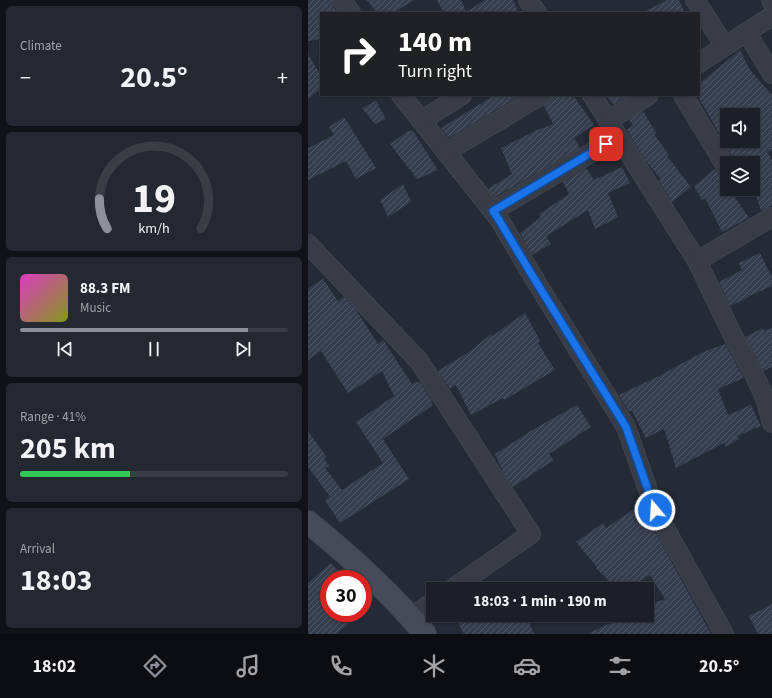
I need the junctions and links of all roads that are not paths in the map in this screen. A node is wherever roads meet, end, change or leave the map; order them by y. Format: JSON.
{"nodes":[{"id":1,"x":342,"y":0,"type":"edge"},
{"id":2,"x":528,"y":0,"type":"edge"},
{"id":3,"x":695,"y":0,"type":"edge"},
{"id":4,"x":350,"y":12,"type":"edge"},
{"id":5,"x":536,"y":12,"type":"edge"},
{"id":6,"x":772,"y":16,"type":"edge"},
{"id":7,"x":746,"y":33,"type":"junction"},
{"id":8,"x":725,"y":46,"type":"junction"},
{"id":9,"x":700,"y":62,"type":"edge"},
{"id":10,"x":772,"y":74,"type":"edge"},
{"id":11,"x":402,"y":96,"type":"edge"},
{"id":12,"x":460,"y":96,"type":"edge"},
{"id":13,"x":540,"y":96,"type":"edge"},
{"id":14,"x":593,"y":96,"type":"edge"},
{"id":15,"x":648,"y":96,"type":"edge"},
{"id":16,"x":684,"y":96,"type":"edge"},
{"id":17,"x":421,"y":121,"type":"junction"},
{"id":18,"x":608,"y":121,"type":"junction"},
{"id":19,"x":618,"y":137,"type":"junction"},
{"id":20,"x":446,"y":152,"type":"junction"},
{"id":21,"x":720,"y":156,"type":"edge"},
{"id":22,"x":493,"y":211,"type":"junction"},
{"id":23,"x":772,"y":218,"type":"edge"},
{"id":24,"x":308,"y":244,"type":"edge"},
{"id":25,"x":697,"y":261,"type":"junction"},
{"id":26,"x":772,"y":423,"type":"edge"},
{"id":27,"x":308,"y":522,"type":"edge"},
{"id":28,"x":462,"y":582,"type":"edge"},
{"id":29,"x":426,"y":607,"type":"edge"},
{"id":30,"x":410,"y":618,"type":"junction"},
{"id":31,"x":425,"y":634,"type":"edge"},
{"id":32,"x":724,"y":634,"type":"edge"}],
"edges":[{"from":1,"to":4,"type":"street"},
{"from":2,"to":5,"type":"street"},
{"from":3,"to":8,"type":"street"},
{"from":6,"to":7,"type":"street"},
{"from":7,"to":8,"type":"street"},
{"from":7,"to":10,"type":"street"},
{"from":8,"to":9,"type":"street"},
{"from":11,"to":17,"type":"street"},
{"from":12,"to":17,"type":"street"},
{"from":13,"to":20,"type":"street"},
{"from":14,"to":18,"type":"street"},
{"from":15,"to":18,"type":"street"},
{"from":16,"to":21,"type":"street"},
{"from":17,"to":20,"type":"street"},
{"from":18,"to":19,"type":"street"},
{"from":19,"to":22,"type":"street"},
{"from":19,"to":25,"type":"street"},
{"from":20,"to":22,"type":"street"},
{"from":22,"to":32,"type":"street"},
{"from":23,"to":25,"type":"street"},
{"from":24,"to":28,"type":"street"},
{"from":25,"to":26,"type":"street"},
{"from":27,"to":30,"type":"main road"},
{"from":29,"to":30,"type":"street"},
{"from":30,"to":31,"type":"main road"}]}
